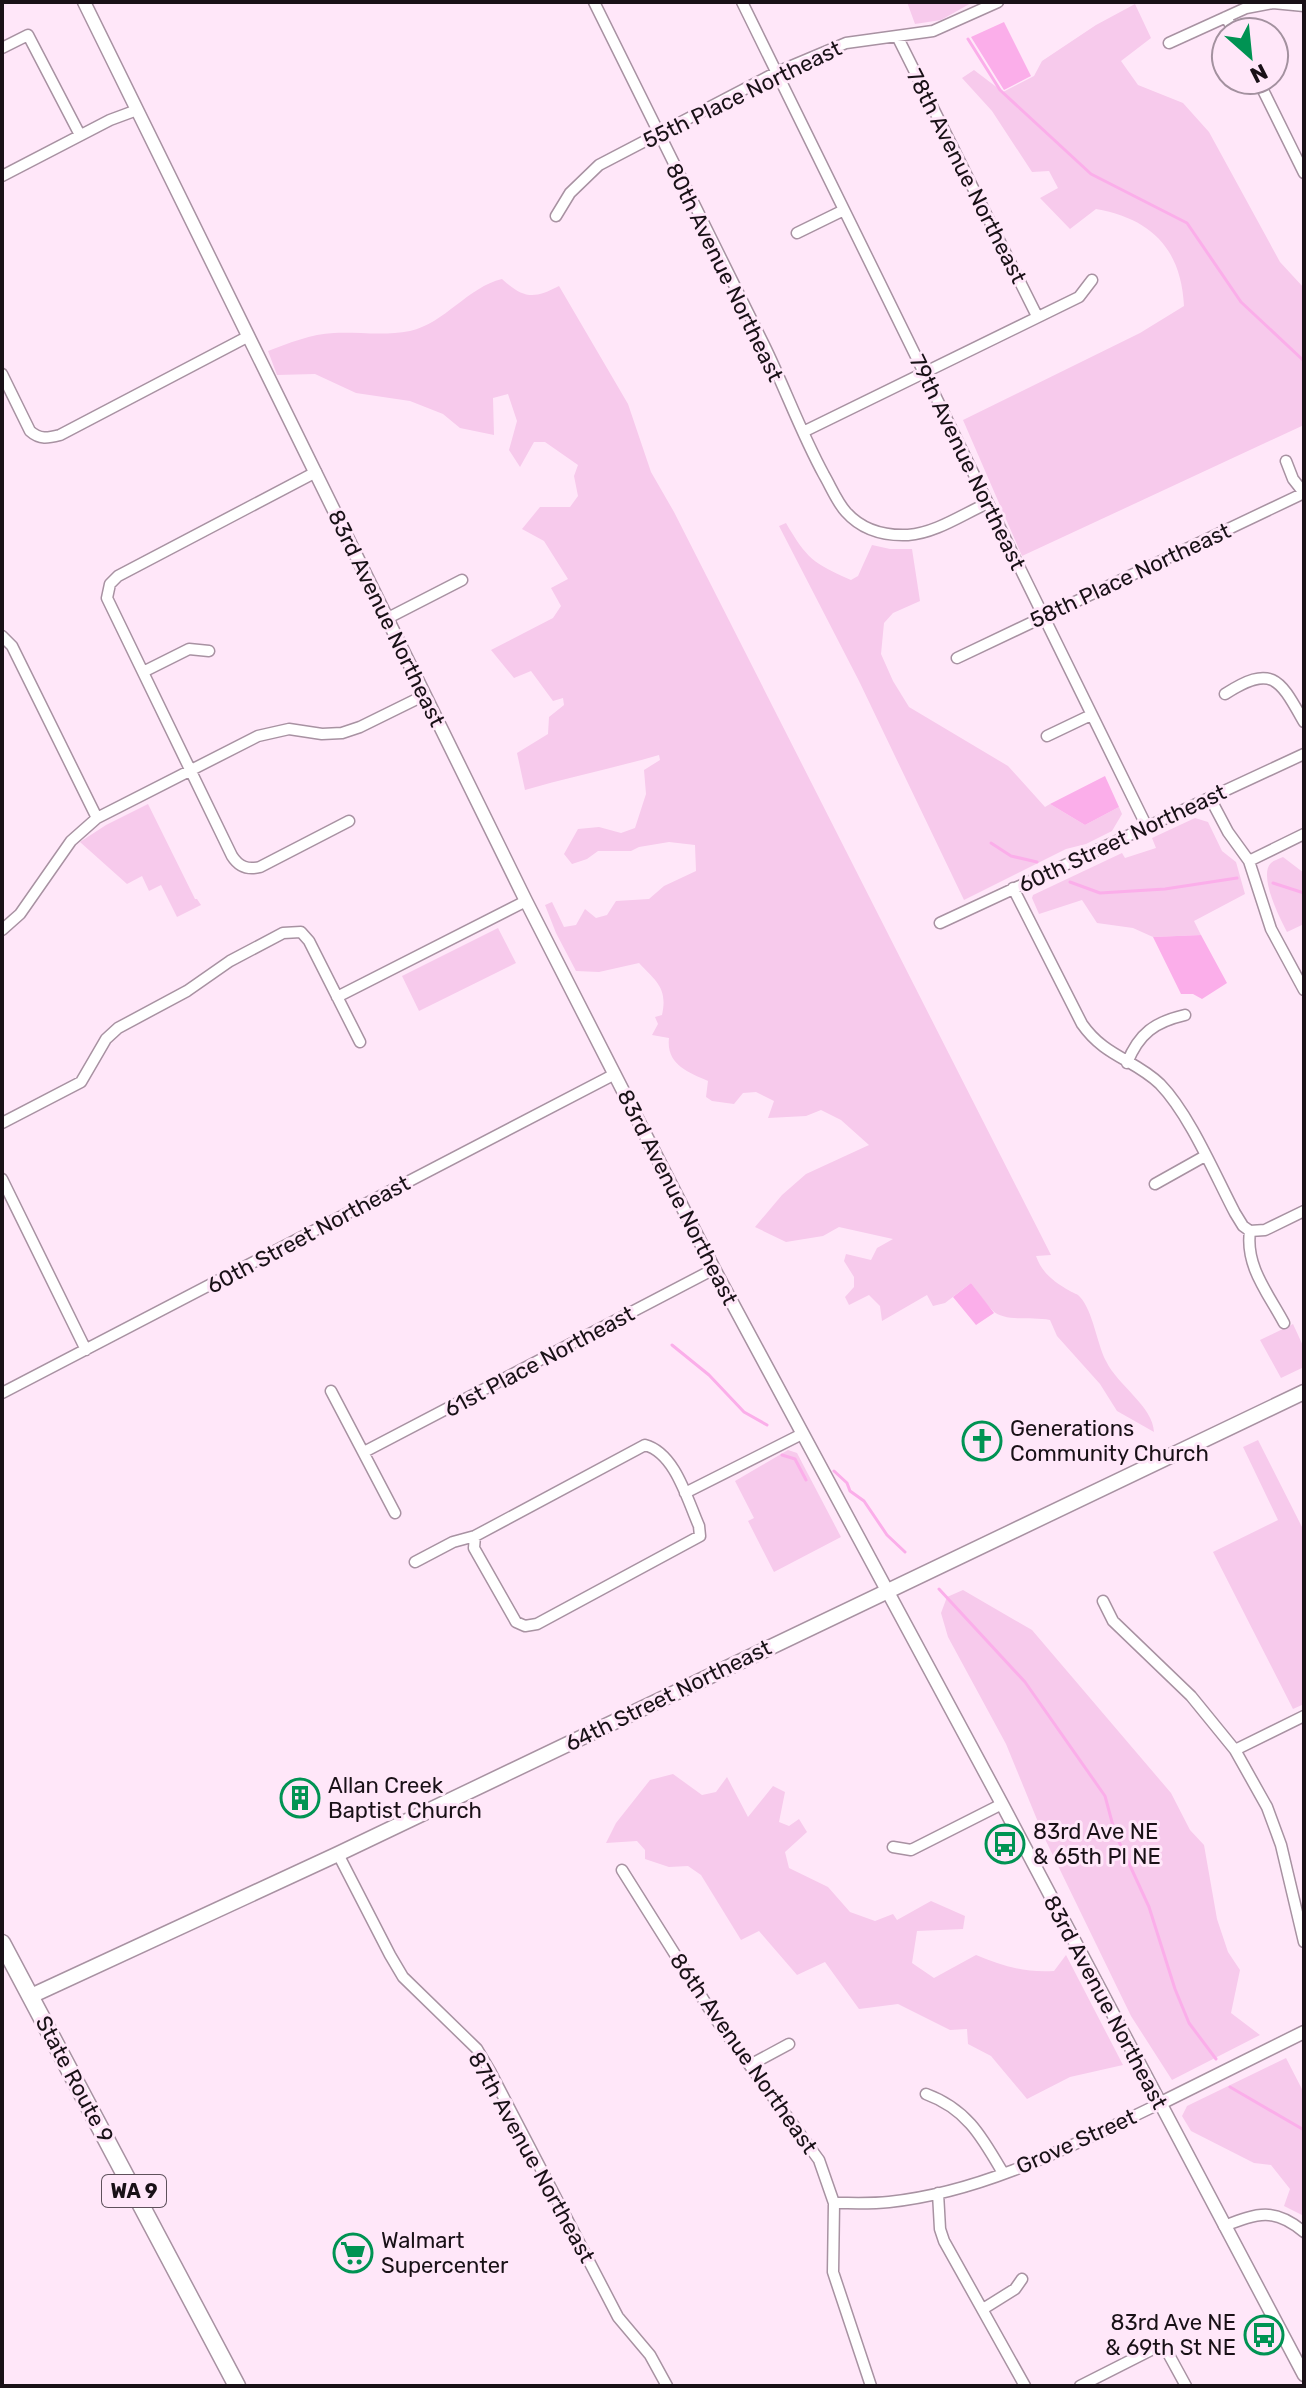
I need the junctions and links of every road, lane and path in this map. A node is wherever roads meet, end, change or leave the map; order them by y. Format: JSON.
{"nodes":[{"id":1,"x":84,"y":2,"type":"edge"},
{"id":2,"x":594,"y":2,"type":"edge"},
{"id":3,"x":742,"y":2,"type":"edge"},
{"id":4,"x":998,"y":2,"type":"edge"},
{"id":5,"x":1304,"y":6,"type":"edge"},
{"id":6,"x":1229,"y":16,"type":"edge"},
{"id":7,"x":1210,"y":24,"type":"edge"},
{"id":8,"x":897,"y":36,"type":"junction"},
{"id":9,"x":1169,"y":43,"type":"dead end"},
{"id":10,"x":2,"y":48,"type":"edge"},
{"id":11,"x":777,"y":72,"type":"junction"},
{"id":12,"x":1267,"y":96,"type":"edge"},
{"id":13,"x":137,"y":110,"type":"junction"},
{"id":14,"x":658,"y":133,"type":"junction"},
{"id":15,"x":80,"y":135,"type":"junction"},
{"id":16,"x":1299,"y":150,"type":"edge"},
{"id":17,"x":1304,"y":173,"type":"edge"},
{"id":18,"x":2,"y":176,"type":"edge"},
{"id":19,"x":844,"y":210,"type":"junction"},
{"id":20,"x":556,"y":216,"type":"dead end"},
{"id":21,"x":797,"y":233,"type":"dead end"},
{"id":22,"x":1092,"y":280,"type":"dead end"},
{"id":23,"x":1037,"y":316,"type":"junction"},
{"id":24,"x":247,"y":337,"type":"junction"},
{"id":25,"x":923,"y":371,"type":"junction"},
{"id":26,"x":2,"y":374,"type":"edge"},
{"id":27,"x":803,"y":432,"type":"junction"},
{"id":28,"x":1286,"y":461,"type":"dead end"},
{"id":29,"x":316,"y":472,"type":"junction"},
{"id":30,"x":1304,"y":493,"type":"edge"},
{"id":31,"x":988,"y":503,"type":"junction"},
{"id":32,"x":462,"y":580,"type":"dead end"},
{"id":33,"x":1043,"y":616,"type":"junction"},
{"id":34,"x":388,"y":618,"type":"junction"},
{"id":35,"x":2,"y":636,"type":"edge"},
{"id":36,"x":209,"y":651,"type":"dead end"},
{"id":37,"x":957,"y":658,"type":"dead end"},
{"id":38,"x":143,"y":672,"type":"junction"},
{"id":39,"x":1225,"y":694,"type":"dead end"},
{"id":40,"x":425,"y":695,"type":"junction"},
{"id":41,"x":1091,"y":715,"type":"junction"},
{"id":42,"x":1304,"y":722,"type":"edge"},
{"id":43,"x":1047,"y":736,"type":"dead end"},
{"id":44,"x":1304,"y":754,"type":"edge"},
{"id":45,"x":190,"y":770,"type":"junction"},
{"id":46,"x":1210,"y":798,"type":"junction"},
{"id":47,"x":97,"y":818,"type":"junction"},
{"id":48,"x":349,"y":821,"type":"dead end"},
{"id":49,"x":1147,"y":827,"type":"junction"},
{"id":50,"x":1304,"y":834,"type":"edge"},
{"id":51,"x":1249,"y":861,"type":"junction"},
{"id":52,"x":1013,"y":888,"type":"junction"},
{"id":53,"x":526,"y":901,"type":"junction"},
{"id":54,"x":940,"y":923,"type":"dead end"},
{"id":55,"x":2,"y":930,"type":"edge"},
{"id":56,"x":1304,"y":990,"type":"edge"},
{"id":57,"x":337,"y":997,"type":"junction"},
{"id":58,"x":1185,"y":1015,"type":"dead end"},
{"id":59,"x":360,"y":1042,"type":"dead end"},
{"id":60,"x":1127,"y":1063,"type":"junction"},
{"id":61,"x":615,"y":1074,"type":"junction"},
{"id":62,"x":2,"y":1123,"type":"edge"},
{"id":63,"x":1205,"y":1156,"type":"junction"},
{"id":64,"x":2,"y":1179,"type":"edge"},
{"id":65,"x":1155,"y":1184,"type":"dead end"},
{"id":66,"x":1301,"y":1213,"type":"edge"},
{"id":67,"x":1304,"y":1225,"type":"edge"},
{"id":68,"x":1250,"y":1231,"type":"junction"},
{"id":69,"x":714,"y":1269,"type":"junction"},
{"id":70,"x":1284,"y":1323,"type":"dead end"},
{"id":71,"x":86,"y":1350,"type":"junction"},
{"id":72,"x":331,"y":1391,"type":"dead end"},
{"id":73,"x":1304,"y":1392,"type":"edge"},
{"id":74,"x":2,"y":1393,"type":"edge"},
{"id":75,"x":802,"y":1434,"type":"junction"},
{"id":76,"x":364,"y":1452,"type":"junction"},
{"id":77,"x":685,"y":1493,"type":"junction"},
{"id":78,"x":395,"y":1513,"type":"dead end"},
{"id":79,"x":475,"y":1536,"type":"junction"},
{"id":80,"x":415,"y":1562,"type":"dead end"},
{"id":81,"x":887,"y":1590,"type":"junction"},
{"id":82,"x":1103,"y":1601,"type":"dead end"},
{"id":83,"x":1304,"y":1716,"type":"edge"},
{"id":84,"x":1235,"y":1750,"type":"junction"},
{"id":85,"x":1002,"y":1804,"type":"junction"},
{"id":86,"x":893,"y":1847,"type":"dead end"},
{"id":87,"x":338,"y":1854,"type":"junction"},
{"id":88,"x":622,"y":1870,"type":"dead end"},
{"id":89,"x":1304,"y":1942,"type":"edge"},
{"id":90,"x":2,"y":1943,"type":"edge"},
{"id":91,"x":31,"y":1996,"type":"junction"},
{"id":92,"x":1304,"y":2032,"type":"edge"},
{"id":93,"x":789,"y":2044,"type":"dead end"},
{"id":94,"x":750,"y":2065,"type":"junction"},
{"id":95,"x":926,"y":2094,"type":"dead end"},
{"id":96,"x":1159,"y":2104,"type":"junction"},
{"id":97,"x":1003,"y":2173,"type":"junction"},
{"id":98,"x":938,"y":2193,"type":"junction"},
{"id":99,"x":834,"y":2203,"type":"junction"},
{"id":100,"x":1224,"y":2226,"type":"junction"},
{"id":101,"x":1304,"y":2232,"type":"edge"},
{"id":102,"x":1022,"y":2279,"type":"dead end"},
{"id":103,"x":983,"y":2309,"type":"junction"},
{"id":104,"x":1304,"y":2375,"type":"edge"},
{"id":105,"x":237,"y":2386,"type":"edge"},
{"id":106,"x":667,"y":2386,"type":"edge"},
{"id":107,"x":871,"y":2386,"type":"edge"},
{"id":108,"x":1025,"y":2386,"type":"edge"},
{"id":109,"x":1080,"y":2386,"type":"edge"},
{"id":110,"x":1186,"y":2386,"type":"edge"}],
"edges":[{"from":1,"to":13,"type":"street","name":"83rd Avenue Northeast"},
{"from":2,"to":14,"type":"street","name":"80th Avenue Northeast"},
{"from":3,"to":11,"type":"street","name":"79th Avenue Northeast"},
{"from":4,"to":8,"type":"street","name":"55th Place Northeast"},
{"from":5,"to":6,"type":"street"},
{"from":7,"to":9,"type":"street"},
{"from":8,"to":11,"type":"street","name":"55th Place Northeast"},
{"from":8,"to":23,"type":"street","name":"78th Avenue Northeast"},
{"from":10,"to":15,"type":"street"},
{"from":11,"to":14,"type":"street","name":"55th Place Northeast"},
{"from":11,"to":19,"type":"street","name":"79th Avenue Northeast"},
{"from":12,"to":16,"type":"street"},
{"from":13,"to":15,"type":"street"},
{"from":13,"to":24,"type":"street","name":"83rd Avenue Northeast"},
{"from":14,"to":20,"type":"street","name":"55th Place Northeast"},
{"from":14,"to":27,"type":"street","name":"80th Avenue Northeast"},
{"from":15,"to":18,"type":"street"},
{"from":16,"to":17,"type":"street"},
{"from":19,"to":21,"type":"street"},
{"from":19,"to":25,"type":"street","name":"79th Avenue Northeast"},
{"from":22,"to":23,"type":"street"},
{"from":23,"to":25,"type":"street"},
{"from":24,"to":26,"type":"street"},
{"from":24,"to":29,"type":"street","name":"83rd Avenue Northeast"},
{"from":25,"to":27,"type":"street"},
{"from":25,"to":31,"type":"street","name":"79th Avenue Northeast"},
{"from":27,"to":31,"type":"street","name":"80th Avenue Northeast"},
{"from":28,"to":30,"type":"street"},
{"from":29,"to":34,"type":"street","name":"83rd Avenue Northeast"},
{"from":29,"to":38,"type":"street"},
{"from":30,"to":33,"type":"street","name":"58th Place Northeast"},
{"from":31,"to":33,"type":"street","name":"79th Avenue Northeast"},
{"from":32,"to":34,"type":"street"},
{"from":33,"to":37,"type":"street","name":"58th Place Northeast"},
{"from":33,"to":41,"type":"street","name":"79th Avenue Northeast"},
{"from":34,"to":40,"type":"street","name":"83rd Avenue Northeast"},
{"from":35,"to":47,"type":"street"},
{"from":36,"to":38,"type":"street"},
{"from":38,"to":45,"type":"street"},
{"from":39,"to":42,"type":"street"},
{"from":40,"to":45,"type":"street"},
{"from":40,"to":53,"type":"street","name":"83rd Avenue Northeast"},
{"from":41,"to":43,"type":"street"},
{"from":41,"to":49,"type":"street","name":"79th Avenue Northeast"},
{"from":44,"to":46,"type":"street","name":"60th Street Northeast"},
{"from":45,"to":47,"type":"street"},
{"from":45,"to":48,"type":"street"},
{"from":46,"to":49,"type":"street","name":"60th Street Northeast"},
{"from":46,"to":51,"type":"street"},
{"from":47,"to":55,"type":"street"},
{"from":49,"to":52,"type":"street","name":"60th Street Northeast"},
{"from":50,"to":51,"type":"street"},
{"from":51,"to":56,"type":"street"},
{"from":52,"to":54,"type":"street","name":"60th Street Northeast"},
{"from":52,"to":60,"type":"street"},
{"from":53,"to":57,"type":"street"},
{"from":53,"to":61,"type":"street","name":"83rd Avenue Northeast"},
{"from":57,"to":59,"type":"street"},
{"from":57,"to":62,"type":"street"},
{"from":58,"to":60,"type":"street"},
{"from":60,"to":63,"type":"street"},
{"from":61,"to":69,"type":"street","name":"83rd Avenue Northeast"},
{"from":61,"to":71,"type":"street","name":"60th Street Northeast"},
{"from":63,"to":65,"type":"street"},
{"from":63,"to":68,"type":"street"},
{"from":64,"to":71,"type":"street"},
{"from":66,"to":67,"type":"street"},
{"from":66,"to":68,"type":"street"},
{"from":68,"to":70,"type":"street"},
{"from":69,"to":75,"type":"street","name":"83rd Avenue Northeast"},
{"from":69,"to":76,"type":"street","name":"61st Place Northeast"},
{"from":71,"to":74,"type":"street","name":"60th Street Northeast"},
{"from":72,"to":76,"type":"street"},
{"from":73,"to":81,"type":"main road","name":"64th Street Northeast"},
{"from":75,"to":77,"type":"street"},
{"from":75,"to":81,"type":"street","name":"83rd Avenue Northeast"},
{"from":76,"to":78,"type":"street"},
{"from":77,"to":79,"type":"street"},
{"from":77,"to":79,"type":"street"},
{"from":79,"to":80,"type":"street"},
{"from":81,"to":85,"type":"street","name":"83rd Avenue Northeast"},
{"from":81,"to":87,"type":"main road","name":"64th Street Northeast"},
{"from":82,"to":84,"type":"street"},
{"from":83,"to":84,"type":"street"},
{"from":84,"to":89,"type":"street"},
{"from":85,"to":86,"type":"street"},
{"from":85,"to":96,"type":"street","name":"83rd Avenue Northeast"},
{"from":87,"to":91,"type":"main road","name":"64th Street Northeast"},
{"from":87,"to":106,"type":"street","name":"87th Avenue Northeast"},
{"from":88,"to":94,"type":"street","name":"86th Avenue Northeast"},
{"from":90,"to":91,"type":"main road","name":"State Route 9","number":"WA 9"},
{"from":91,"to":105,"type":"main road","name":"State Route 9","number":"WA 9"},
{"from":92,"to":96,"type":"street","name":"Grove Street"},
{"from":93,"to":94,"type":"street"},
{"from":94,"to":99,"type":"street","name":"86th Avenue Northeast"},
{"from":95,"to":97,"type":"street"},
{"from":96,"to":97,"type":"street","name":"Grove Street"},
{"from":96,"to":100,"type":"street","name":"83rd Avenue Northeast"},
{"from":97,"to":98,"type":"street","name":"Grove Street"},
{"from":98,"to":99,"type":"street","name":"Grove Street"},
{"from":98,"to":103,"type":"street"},
{"from":99,"to":107,"type":"street","name":"86th Avenue Northeast"},
{"from":100,"to":101,"type":"street"},
{"from":100,"to":104,"type":"street","name":"83rd Avenue Northeast"},
{"from":102,"to":103,"type":"street"},
{"from":103,"to":108,"type":"street"},
{"from":109,"to":110,"type":"street"}]}
